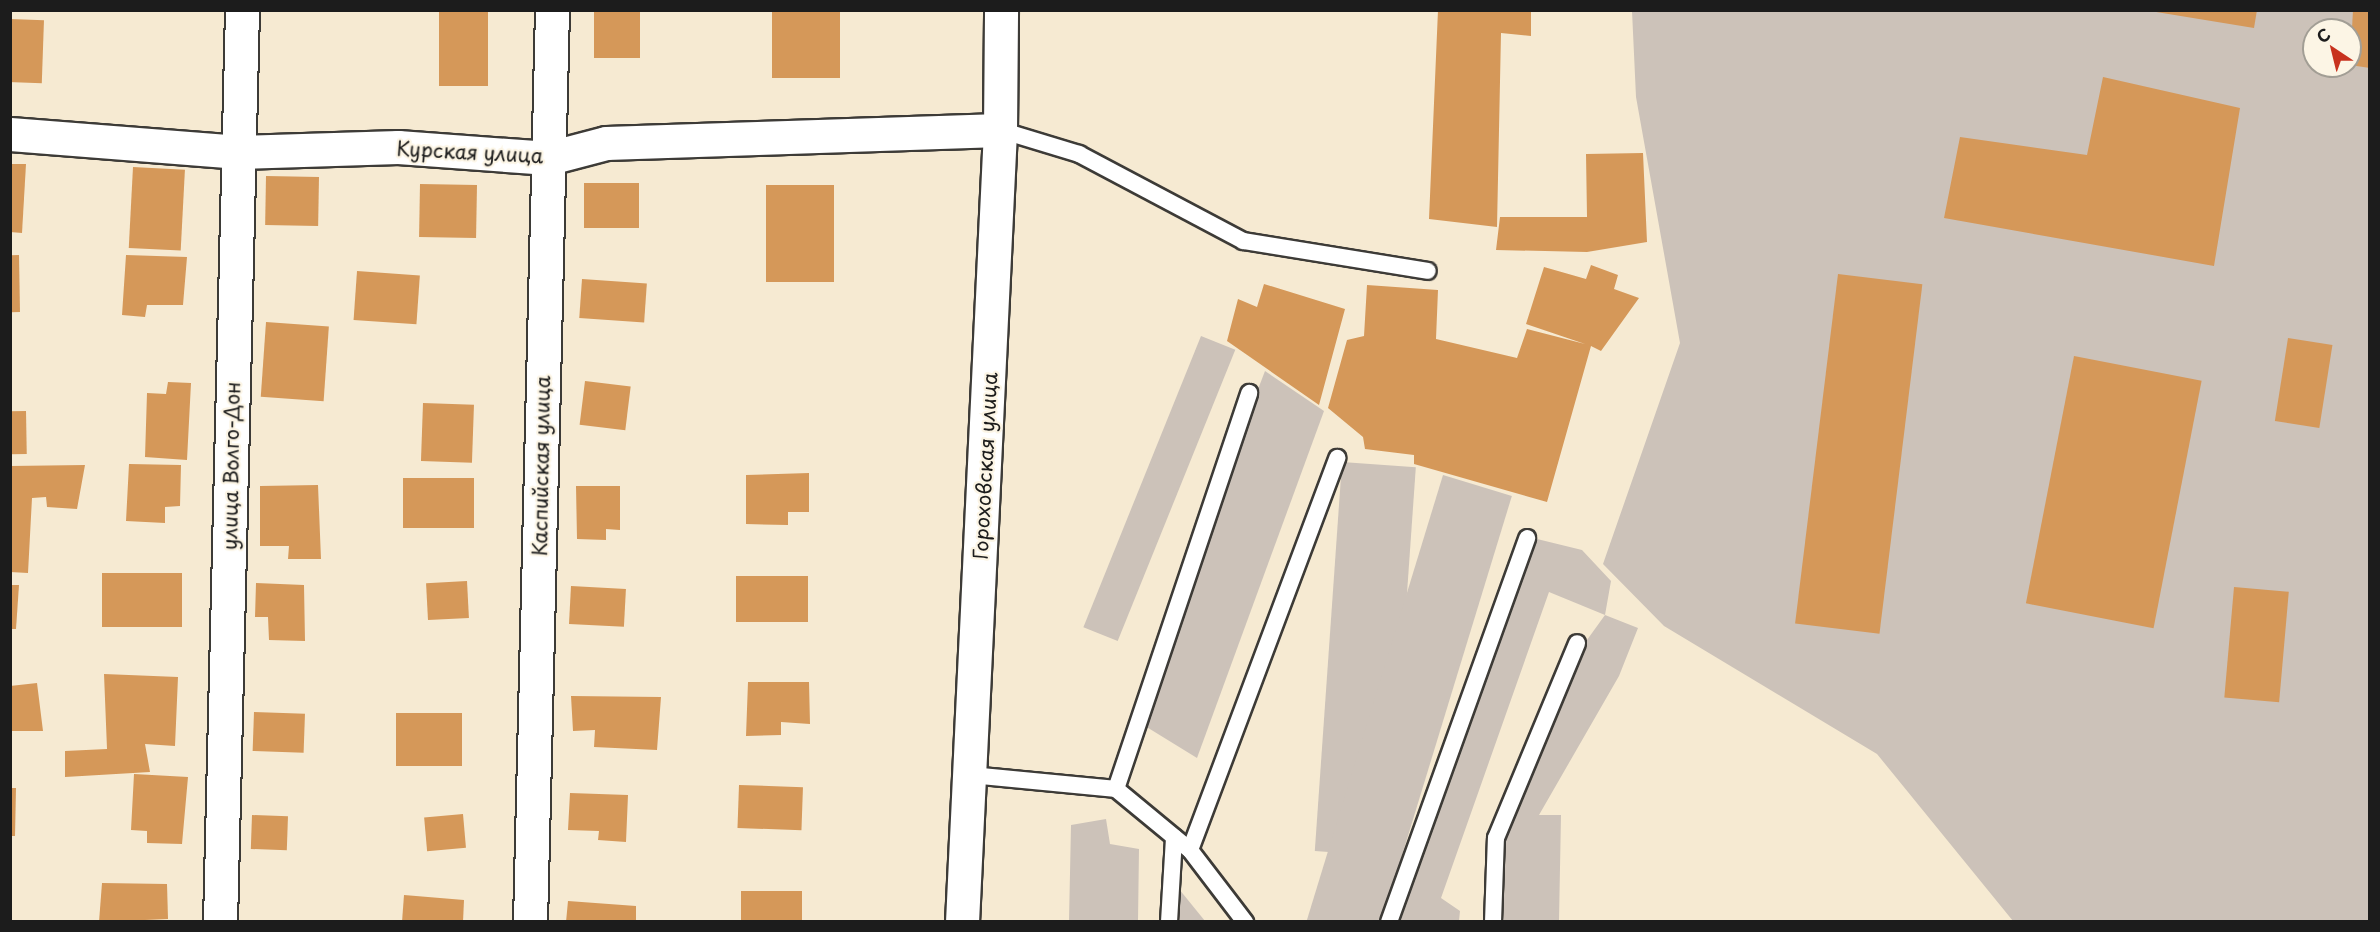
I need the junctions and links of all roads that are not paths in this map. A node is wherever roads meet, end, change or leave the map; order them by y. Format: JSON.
{"nodes":[{"id":1,"x":242,"y":10,"type":"edge"},
{"id":2,"x":552,"y":10,"type":"edge"},
{"id":3,"x":1001,"y":10,"type":"edge"},
{"id":4,"x":1000,"y":130,"type":"junction"},
{"id":5,"x":10,"y":134,"type":"edge"},
{"id":6,"x":239,"y":152,"type":"junction"},
{"id":7,"x":549,"y":158,"type":"junction"},
{"id":8,"x":1428,"y":271,"type":"dead end"},
{"id":9,"x":1249,"y":393,"type":"dead end"},
{"id":10,"x":1337,"y":458,"type":"dead end"},
{"id":11,"x":1527,"y":538,"type":"dead end"},
{"id":12,"x":1577,"y":643,"type":"dead end"},
{"id":13,"x":971,"y":775,"type":"junction"},
{"id":14,"x":1116,"y":789,"type":"junction"},
{"id":15,"x":1174,"y":837,"type":"junction"},
{"id":16,"x":1190,"y":850,"type":"junction"},
{"id":17,"x":220,"y":921,"type":"edge"},
{"id":18,"x":530,"y":921,"type":"edge"},
{"id":19,"x":962,"y":921,"type":"edge"},
{"id":20,"x":1169,"y":921,"type":"edge"},
{"id":21,"x":1245,"y":921,"type":"edge"},
{"id":22,"x":1389,"y":921,"type":"edge"},
{"id":23,"x":1493,"y":921,"type":"edge"}],
"edges":[{"from":1,"to":6,"type":"street","name":"улица Волго-Дон"},
{"from":2,"to":7,"type":"street","name":"Каспийская улица"},
{"from":3,"to":4,"type":"street","name":"Гороховская улица"},
{"from":4,"to":7,"type":"street","name":"Курская улица"},
{"from":4,"to":8,"type":"lane"},
{"from":4,"to":13,"type":"street","name":"Гороховская улица"},
{"from":5,"to":6,"type":"street","name":"Курская улица"},
{"from":6,"to":7,"type":"street","name":"Курская улица"},
{"from":6,"to":17,"type":"street","name":"улица Волго-Дон"},
{"from":7,"to":18,"type":"street","name":"Каспийская улица"},
{"from":9,"to":14,"type":"lane"},
{"from":10,"to":16,"type":"lane"},
{"from":11,"to":22,"type":"lane"},
{"from":12,"to":23,"type":"lane"},
{"from":13,"to":14,"type":"lane"},
{"from":13,"to":19,"type":"street","name":"Гороховская улица"},
{"from":14,"to":15,"type":"lane"},
{"from":15,"to":16,"type":"lane"},
{"from":15,"to":20,"type":"lane"},
{"from":16,"to":21,"type":"lane"}]}
